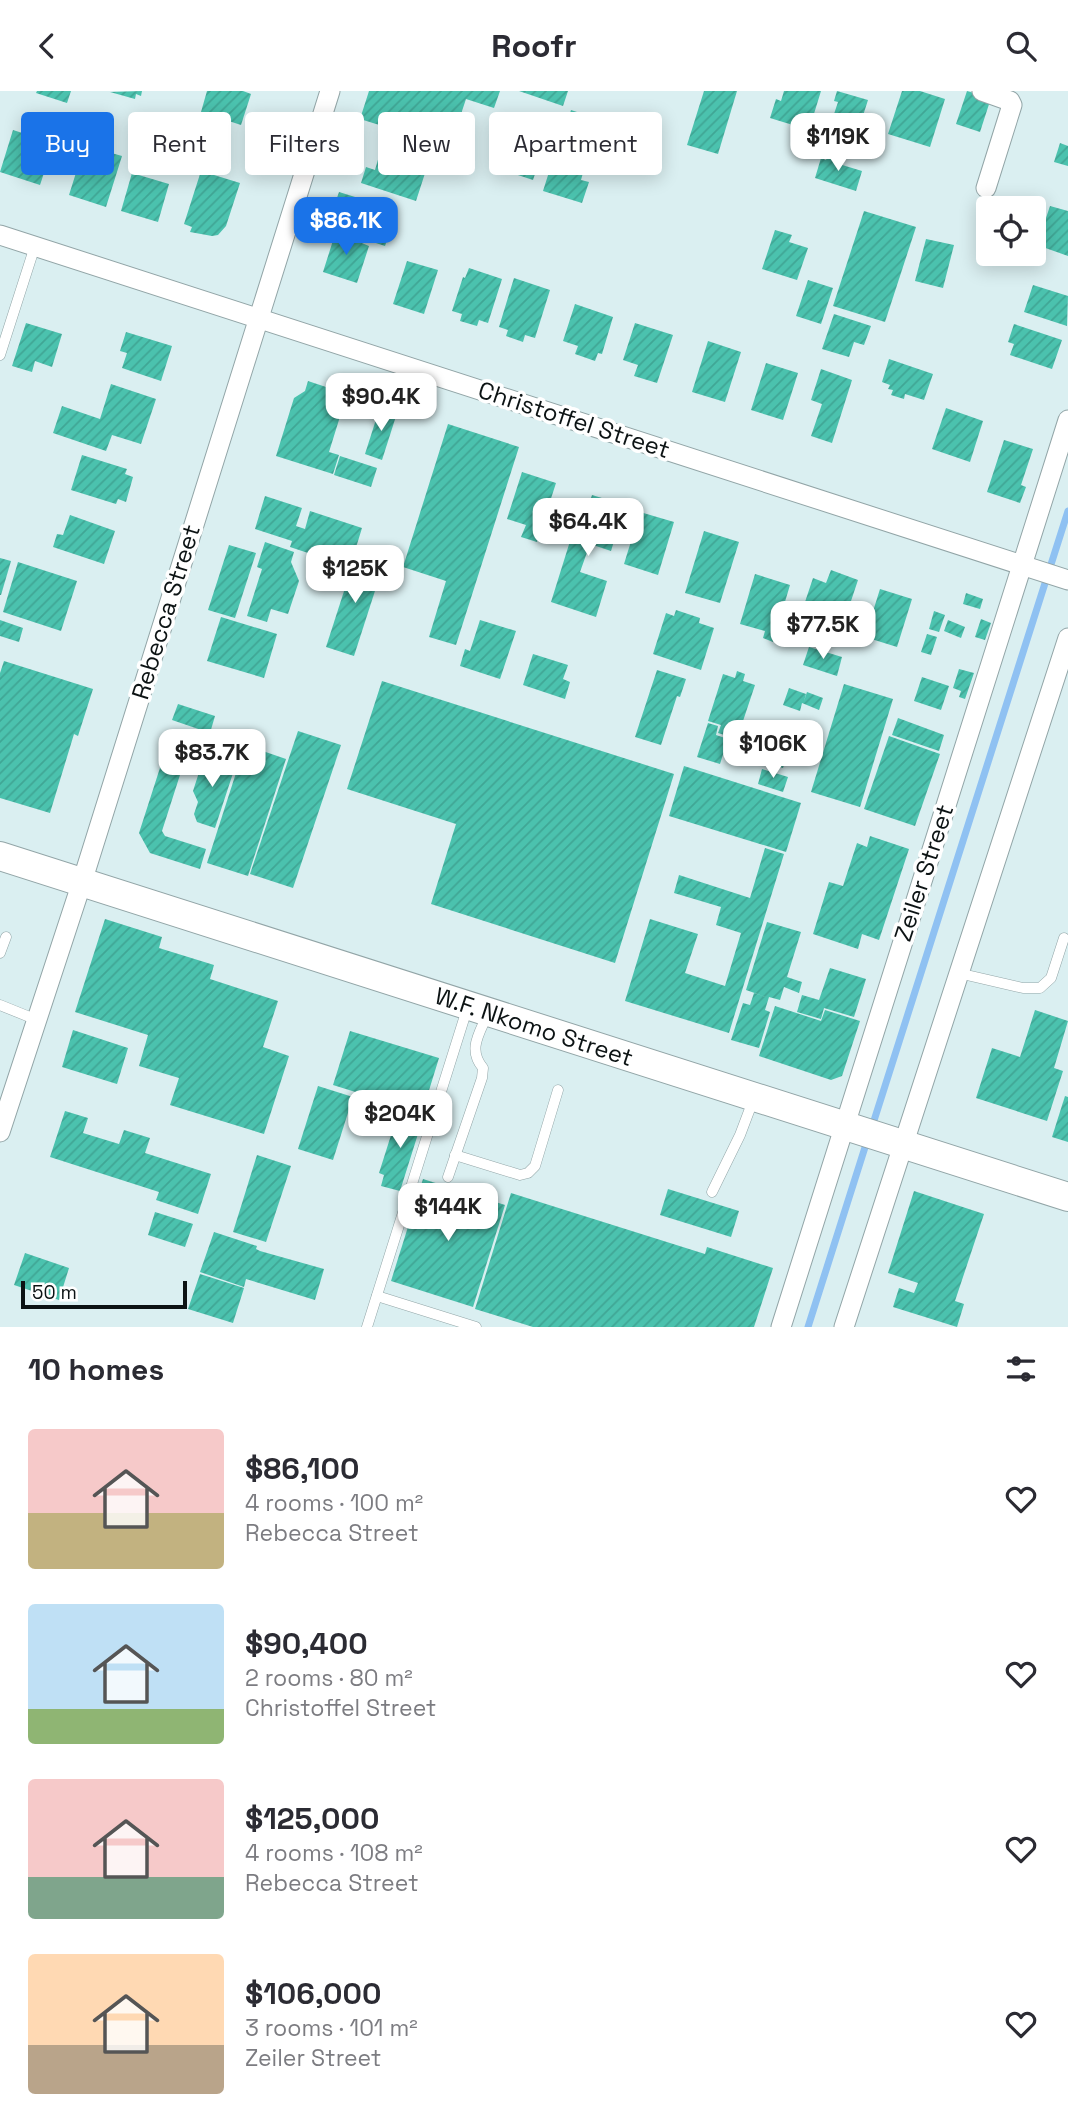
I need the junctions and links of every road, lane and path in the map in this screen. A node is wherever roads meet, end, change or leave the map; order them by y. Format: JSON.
{"nodes":[{"id":1,"x":330,"y":91,"type":"edge"},
{"id":2,"x":982,"y":91,"type":"edge"},
{"id":3,"x":985,"y":188,"type":"dead end"},
{"id":4,"x":0,"y":235,"type":"edge"},
{"id":5,"x":35,"y":246,"type":"junction"},
{"id":6,"x":258,"y":318,"type":"junction"},
{"id":7,"x":0,"y":355,"type":"edge"},
{"id":8,"x":1068,"y":420,"type":"edge"},
{"id":9,"x":1028,"y":567,"type":"junction"},
{"id":10,"x":1068,"y":580,"type":"edge"},
{"id":11,"x":1068,"y":638,"type":"edge"},
{"id":12,"x":0,"y":856,"type":"edge"},
{"id":13,"x":82,"y":882,"type":"junction"},
{"id":14,"x":6,"y":937,"type":"dead end"},
{"id":15,"x":1064,"y":938,"type":"dead end"},
{"id":16,"x":0,"y":953,"type":"edge"},
{"id":17,"x":958,"y":973,"type":"junction"},
{"id":18,"x":0,"y":1005,"type":"edge"},
{"id":19,"x":478,"y":1009,"type":"junction"},
{"id":20,"x":37,"y":1020,"type":"junction"},
{"id":21,"x":558,"y":1090,"type":"dead end"},
{"id":22,"x":754,"y":1097,"type":"junction"},
{"id":23,"x":846,"y":1126,"type":"junction"},
{"id":24,"x":0,"y":1132,"type":"edge"},
{"id":25,"x":899,"y":1144,"type":"junction"},
{"id":26,"x":456,"y":1155,"type":"junction"},
{"id":27,"x":447,"y":1177,"type":"dead end"},
{"id":28,"x":712,"y":1192,"type":"dead end"},
{"id":29,"x":1068,"y":1197,"type":"edge"},
{"id":30,"x":377,"y":1296,"type":"junction"},
{"id":31,"x":367,"y":1327,"type":"edge"},
{"id":32,"x":476,"y":1327,"type":"edge"},
{"id":33,"x":781,"y":1327,"type":"edge"},
{"id":34,"x":844,"y":1327,"type":"edge"}],
"edges":[{"from":1,"to":6,"type":"street","name":"Rebecca Street"},
{"from":2,"to":3,"type":"street"},
{"from":4,"to":5,"type":"street","name":"Christoffel Street"},
{"from":5,"to":6,"type":"street","name":"Christoffel Street"},
{"from":5,"to":7,"type":"lane"},
{"from":6,"to":9,"type":"street","name":"Christoffel Street"},
{"from":6,"to":13,"type":"street","name":"Rebecca Street"},
{"from":8,"to":9,"type":"street","name":"Zeiler Street"},
{"from":9,"to":10,"type":"street","name":"Christoffel Street"},
{"from":9,"to":23,"type":"street","name":"Zeiler Street"},
{"from":11,"to":17,"type":"street"},
{"from":12,"to":13,"type":"main road","name":"W.F. Nkomo Street"},
{"from":13,"to":19,"type":"main road","name":"W.F. Nkomo Street"},
{"from":13,"to":20,"type":"street","name":"Rebecca Street"},
{"from":14,"to":16,"type":"lane"},
{"from":15,"to":17,"type":"lane"},
{"from":17,"to":25,"type":"street"},
{"from":18,"to":20,"type":"lane"},
{"from":19,"to":22,"type":"main road","name":"W.F. Nkomo Street"},
{"from":19,"to":26,"type":"lane"},
{"from":19,"to":30,"type":"lane"},
{"from":20,"to":24,"type":"street","name":"Rebecca Street"},
{"from":21,"to":26,"type":"lane"},
{"from":22,"to":23,"type":"main road","name":"W.F. Nkomo Street"},
{"from":22,"to":28,"type":"lane"},
{"from":23,"to":25,"type":"main road","name":"W.F. Nkomo Street"},
{"from":23,"to":33,"type":"street","name":"Zeiler Street"},
{"from":25,"to":29,"type":"main road","name":"W.F. Nkomo Street"},
{"from":25,"to":34,"type":"street"},
{"from":26,"to":27,"type":"lane"},
{"from":30,"to":31,"type":"lane"},
{"from":30,"to":32,"type":"lane"}]}
